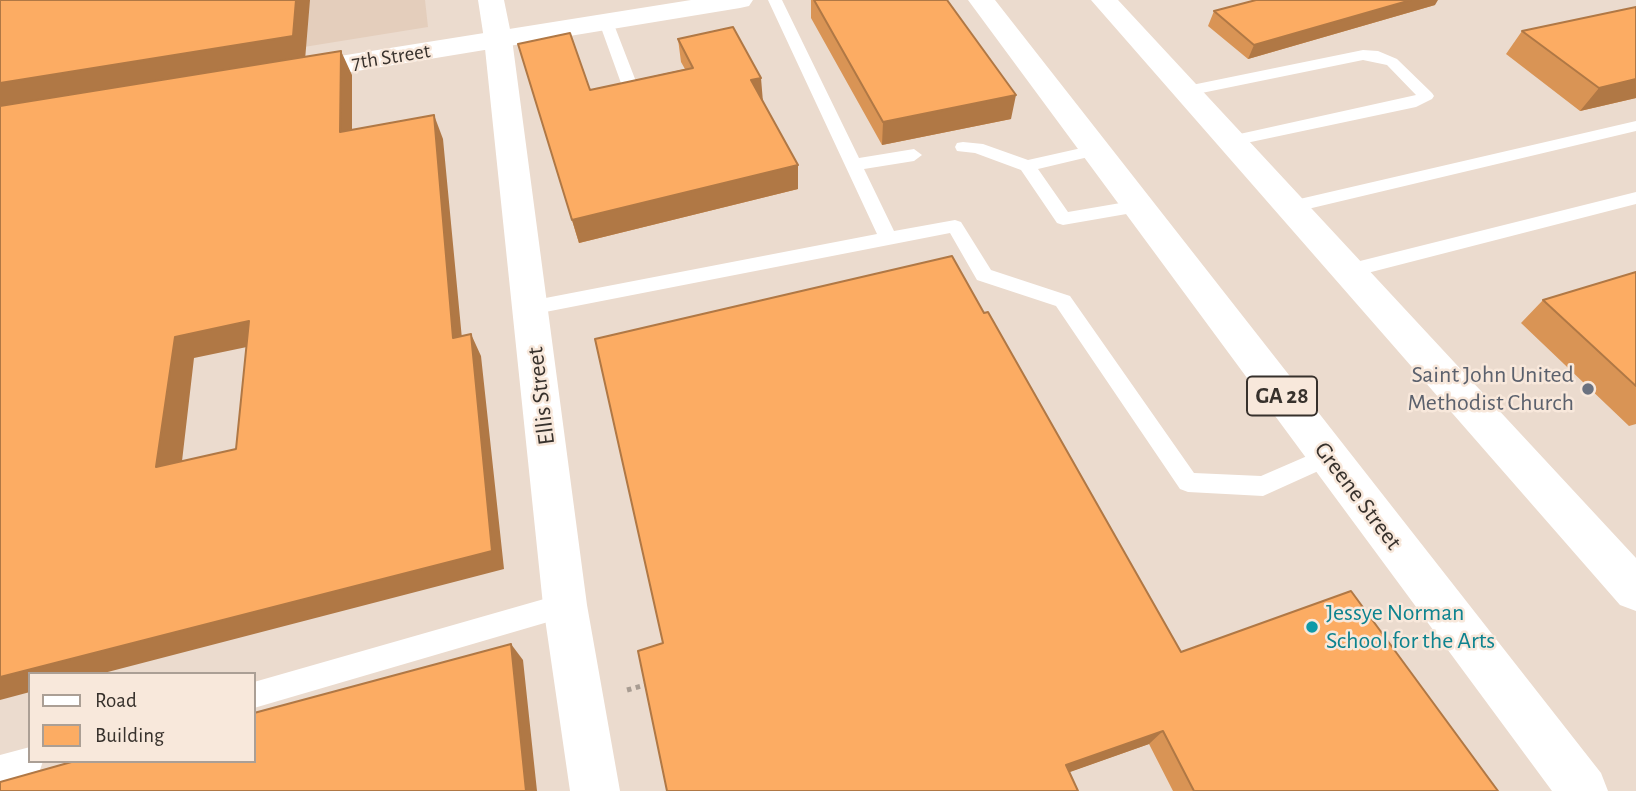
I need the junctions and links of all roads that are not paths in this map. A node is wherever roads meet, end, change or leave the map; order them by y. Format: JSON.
{"nodes":[{"id":1,"x":491,"y":0,"type":"edge"},
{"id":2,"x":740,"y":0,"type":"edge"},
{"id":3,"x":775,"y":0,"type":"edge"},
{"id":4,"x":981,"y":0,"type":"edge"},
{"id":5,"x":1104,"y":0,"type":"edge"},
{"id":6,"x":606,"y":22,"type":"junction"},
{"id":7,"x":498,"y":39,"type":"junction"},
{"id":8,"x":269,"y":76,"type":"edge"},
{"id":9,"x":1186,"y":92,"type":"junction"},
{"id":10,"x":634,"y":97,"type":"edge"},
{"id":11,"x":1636,"y":126,"type":"edge"},
{"id":12,"x":1232,"y":141,"type":"junction"},
{"id":13,"x":963,"y":147,"type":"dead end"},
{"id":14,"x":1095,"y":150,"type":"junction"},
{"id":15,"x":914,"y":155,"type":"dead end"},
{"id":16,"x":853,"y":165,"type":"junction"},
{"id":17,"x":1027,"y":166,"type":"junction"},
{"id":18,"x":1636,"y":198,"type":"edge"},
{"id":19,"x":1138,"y":206,"type":"junction"},
{"id":20,"x":1291,"y":207,"type":"junction"},
{"id":21,"x":888,"y":238,"type":"junction"},
{"id":22,"x":1348,"y":271,"type":"junction"},
{"id":23,"x":530,"y":308,"type":"junction"},
{"id":24,"x":1328,"y":456,"type":"junction"},
{"id":25,"x":1636,"y":590,"type":"edge"},
{"id":26,"x":565,"y":605,"type":"junction"},
{"id":27,"x":256,"y":694,"type":"edge"},
{"id":28,"x":28,"y":761,"type":"edge"},
{"id":29,"x":0,"y":769,"type":"edge"},
{"id":30,"x":595,"y":791,"type":"edge"},
{"id":31,"x":1583,"y":791,"type":"edge"}],
"edges":[{"from":1,"to":7,"type":"main road","name":"Ellis Street"},
{"from":2,"to":6,"type":"main road","name":"7th Street"},
{"from":3,"to":16,"type":"lane"},
{"from":4,"to":14,"type":"main road","name":"Greene Street","number":"GA 28"},
{"from":5,"to":9,"type":"main road"},
{"from":6,"to":7,"type":"main road","name":"7th Street"},
{"from":6,"to":10,"type":"lane"},
{"from":7,"to":8,"type":"main road","name":"7th Street"},
{"from":7,"to":23,"type":"main road","name":"Ellis Street"},
{"from":9,"to":12,"type":"main road"},
{"from":9,"to":12,"type":"lane"},
{"from":11,"to":20,"type":"lane"},
{"from":12,"to":20,"type":"main road"},
{"from":13,"to":17,"type":"lane"},
{"from":14,"to":17,"type":"lane"},
{"from":14,"to":19,"type":"main road","name":"Greene Street","number":"GA 28"},
{"from":15,"to":16,"type":"lane"},
{"from":16,"to":21,"type":"lane"},
{"from":17,"to":19,"type":"lane"},
{"from":18,"to":22,"type":"lane"},
{"from":19,"to":24,"type":"main road","name":"Greene Street","number":"GA 28"},
{"from":20,"to":22,"type":"main road"},
{"from":21,"to":23,"type":"lane"},
{"from":21,"to":24,"type":"lane"},
{"from":22,"to":25,"type":"main road"},
{"from":23,"to":26,"type":"main road","name":"Ellis Street"},
{"from":24,"to":31,"type":"main road","name":"Greene Street","number":"GA 28"},
{"from":26,"to":27,"type":"lane"},
{"from":26,"to":30,"type":"main road","name":"Ellis Street"},
{"from":28,"to":29,"type":"lane"}]}
